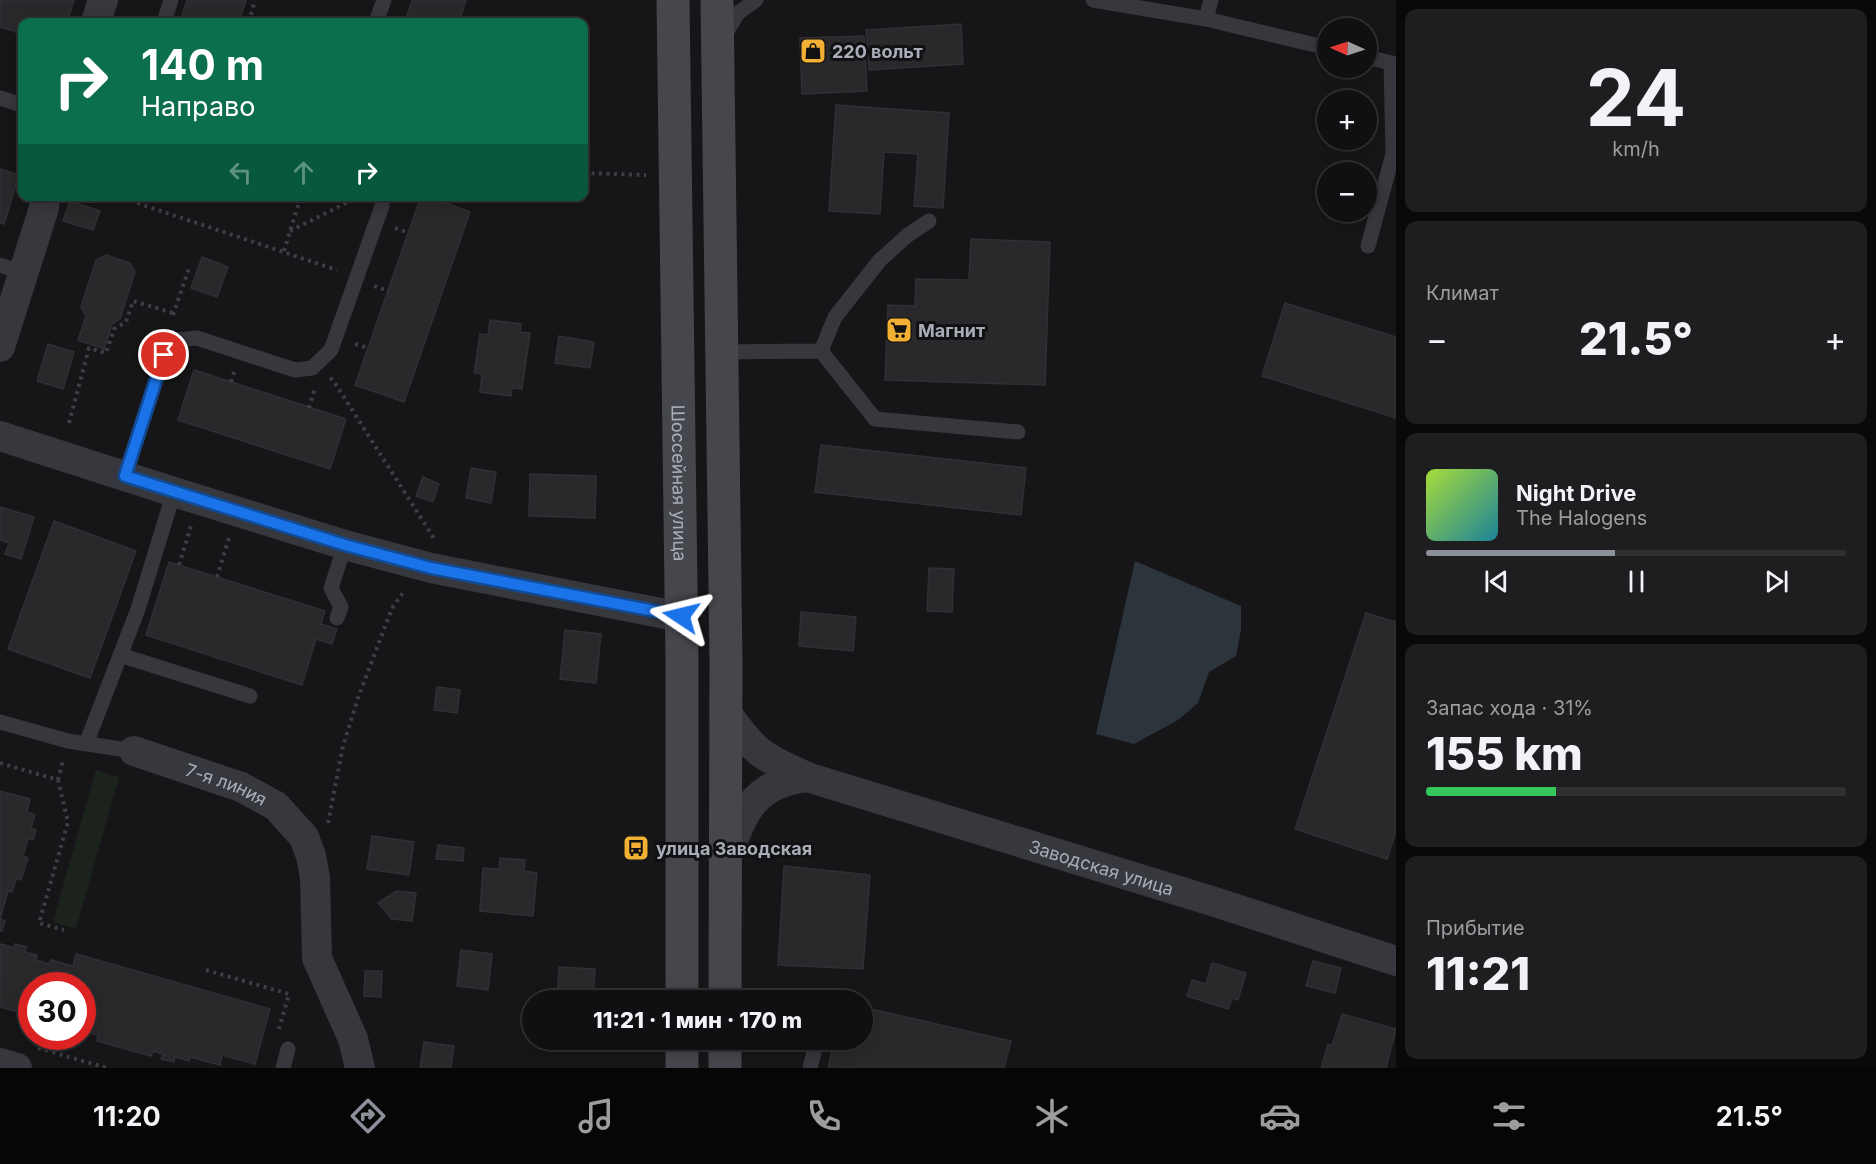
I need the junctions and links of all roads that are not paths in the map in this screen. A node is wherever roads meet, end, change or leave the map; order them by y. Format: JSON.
{"nodes":[{"id":1,"x":103,"y":0,"type":"edge"},
{"id":2,"x":171,"y":0,"type":"edge"},
{"id":3,"x":384,"y":0,"type":"edge"},
{"id":4,"x":673,"y":0,"type":"edge"},
{"id":5,"x":717,"y":0,"type":"edge"},
{"id":6,"x":756,"y":0,"type":"edge"},
{"id":7,"x":1093,"y":0,"type":"edge"},
{"id":8,"x":1211,"y":0,"type":"edge"},
{"id":9,"x":97,"y":18,"type":"edge"},
{"id":10,"x":165,"y":18,"type":"edge"},
{"id":11,"x":377,"y":18,"type":"edge"},
{"id":12,"x":1206,"y":19,"type":"junction"},
{"id":13,"x":1317,"y":45,"type":"edge"},
{"id":14,"x":718,"y":46,"type":"junction"},
{"id":15,"x":1377,"y":59,"type":"edge"},
{"id":16,"x":1393,"y":63,"type":"edge"},
{"id":17,"x":0,"y":98,"type":"edge"},
{"id":18,"x":18,"y":104,"type":"edge"},
{"id":19,"x":45,"y":201,"type":"edge"},
{"id":20,"x":382,"y":201,"type":"edge"},
{"id":21,"x":929,"y":221,"type":"dead end"},
{"id":22,"x":1368,"y":246,"type":"dead end"},
{"id":23,"x":12,"y":269,"type":"edge"},
{"id":24,"x":0,"y":347,"type":"edge"},
{"id":25,"x":821,"y":351,"type":"junction"},
{"id":26,"x":722,"y":352,"type":"junction"},
{"id":27,"x":1018,"y":432,"type":"dead end"},
{"id":28,"x":0,"y":436,"type":"edge"},
{"id":29,"x":125,"y":476,"type":"junction"},
{"id":30,"x":174,"y":492,"type":"junction"},
{"id":31,"x":345,"y":545,"type":"junction"},
{"id":32,"x":681,"y":616,"type":"junction"},
{"id":33,"x":337,"y":618,"type":"dead end"},
{"id":34,"x":120,"y":655,"type":"junction"},
{"id":35,"x":250,"y":696,"type":"dead end"},
{"id":36,"x":726,"y":712,"type":"junction"},
{"id":37,"x":0,"y":722,"type":"edge"},
{"id":38,"x":86,"y":744,"type":"junction"},
{"id":39,"x":134,"y":751,"type":"joint"},
{"id":40,"x":807,"y":777,"type":"junction"},
{"id":41,"x":726,"y":860,"type":"junction"},
{"id":42,"x":1396,"y":961,"type":"edge"},
{"id":43,"x":682,"y":990,"type":"edge"},
{"id":44,"x":725,"y":990,"type":"edge"},
{"id":45,"x":288,"y":1049,"type":"road end"},
{"id":46,"x":682,"y":1050,"type":"edge"},
{"id":47,"x":725,"y":1050,"type":"edge"},
{"id":48,"x":814,"y":1050,"type":"edge"},
{"id":49,"x":25,"y":1057,"type":"edge"},
{"id":50,"x":0,"y":1063,"type":"edge"},
{"id":51,"x":283,"y":1068,"type":"edge"},
{"id":52,"x":360,"y":1068,"type":"edge"},
{"id":53,"x":682,"y":1068,"type":"edge"},
{"id":54,"x":725,"y":1068,"type":"edge"},
{"id":55,"x":810,"y":1068,"type":"edge"}],
"edges":[{"from":1,"to":9,"type":"street"},
{"from":2,"to":10,"type":"lane"},
{"from":3,"to":11,"type":"lane"},
{"from":4,"to":32,"type":"main road","name":"Шоссейная улица"},
{"from":5,"to":14,"type":"main road"},
{"from":6,"to":14,"type":"lane"},
{"from":7,"to":12,"type":"lane"},
{"from":8,"to":12,"type":"lane"},
{"from":12,"to":13,"type":"lane"},
{"from":14,"to":26,"type":"main road"},
{"from":15,"to":16,"type":"lane"},
{"from":16,"to":22,"type":"lane"},
{"from":17,"to":18,"type":"lane"},
{"from":19,"to":23,"type":"street"},
{"from":20,"to":29,"type":"lane"},
{"from":21,"to":25,"type":"lane"},
{"from":23,"to":24,"type":"street"},
{"from":25,"to":26,"type":"lane"},
{"from":25,"to":27,"type":"lane"},
{"from":26,"to":36,"type":"main road"},
{"from":28,"to":29,"type":"street"},
{"from":29,"to":30,"type":"street"},
{"from":30,"to":31,"type":"street"},
{"from":30,"to":34,"type":"lane"},
{"from":31,"to":32,"type":"street"},
{"from":31,"to":33,"type":"lane"},
{"from":32,"to":43,"type":"main road","name":"Шоссейная улица"},
{"from":34,"to":35,"type":"lane"},
{"from":34,"to":38,"type":"lane"},
{"from":36,"to":40,"type":"street","name":"Заводская улица"},
{"from":36,"to":41,"type":"main road"},
{"from":37,"to":38,"type":"lane"},
{"from":38,"to":39,"type":"lane"},
{"from":39,"to":52,"type":"street","name":"7-я линия"},
{"from":40,"to":41,"type":"street","name":"Заводская улица"},
{"from":40,"to":42,"type":"street","name":"Заводская улица"},
{"from":41,"to":44,"type":"main road"},
{"from":45,"to":51,"type":"lane"},
{"from":46,"to":53,"type":"main road"},
{"from":47,"to":54,"type":"main road"},
{"from":48,"to":55,"type":"lane"},
{"from":49,"to":50,"type":"street"}]}
